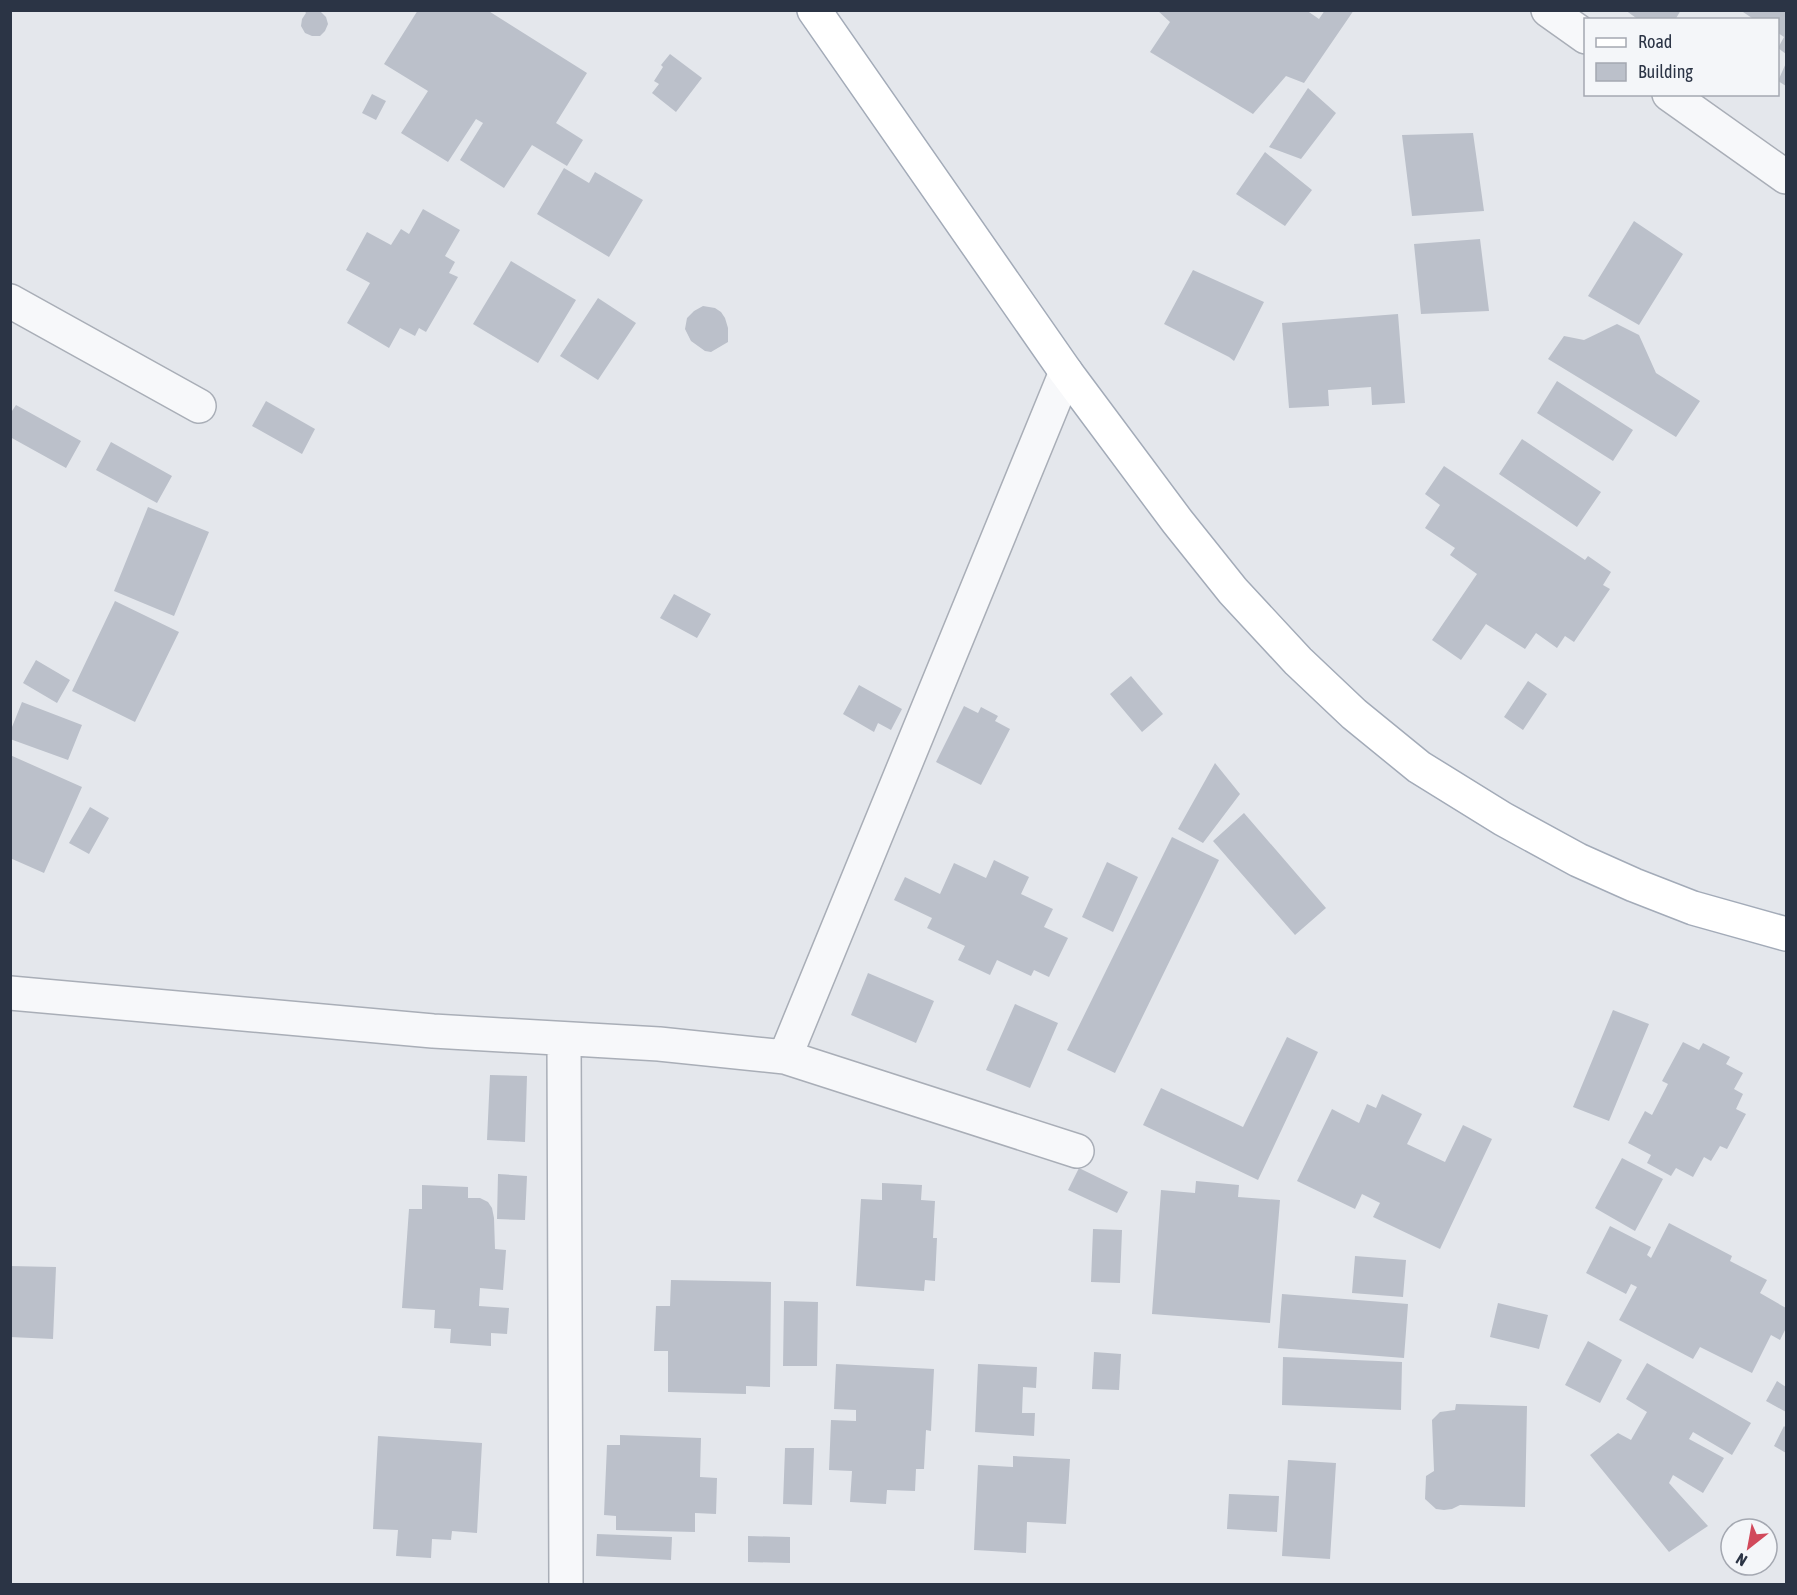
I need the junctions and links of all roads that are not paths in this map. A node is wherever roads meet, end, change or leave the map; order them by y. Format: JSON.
{"nodes":[{"id":1,"x":814,"y":10,"type":"edge"},
{"id":2,"x":1548,"y":10,"type":"edge"},
{"id":3,"x":1584,"y":35,"type":"edge"},
{"id":4,"x":1672,"y":96,"type":"edge"},
{"id":5,"x":1786,"y":177,"type":"edge"},
{"id":6,"x":10,"y":301,"type":"edge"},
{"id":7,"x":1066,"y":372,"type":"junction"},
{"id":8,"x":199,"y":406,"type":"dead end"},
{"id":9,"x":1786,"y":934,"type":"edge"},
{"id":10,"x":10,"y":993,"type":"edge"},
{"id":11,"x":564,"y":1039,"type":"junction"},
{"id":12,"x":785,"y":1057,"type":"junction"},
{"id":13,"x":1077,"y":1151,"type":"dead end"},
{"id":14,"x":566,"y":1584,"type":"edge"}],
"edges":[{"from":1,"to":7,"type":"main road"},
{"from":2,"to":3,"type":"street"},
{"from":4,"to":5,"type":"street"},
{"from":6,"to":8,"type":"street"},
{"from":7,"to":9,"type":"main road"},
{"from":7,"to":12,"type":"street"},
{"from":10,"to":11,"type":"street"},
{"from":11,"to":12,"type":"street"},
{"from":11,"to":14,"type":"street"},
{"from":12,"to":13,"type":"street"}]}
